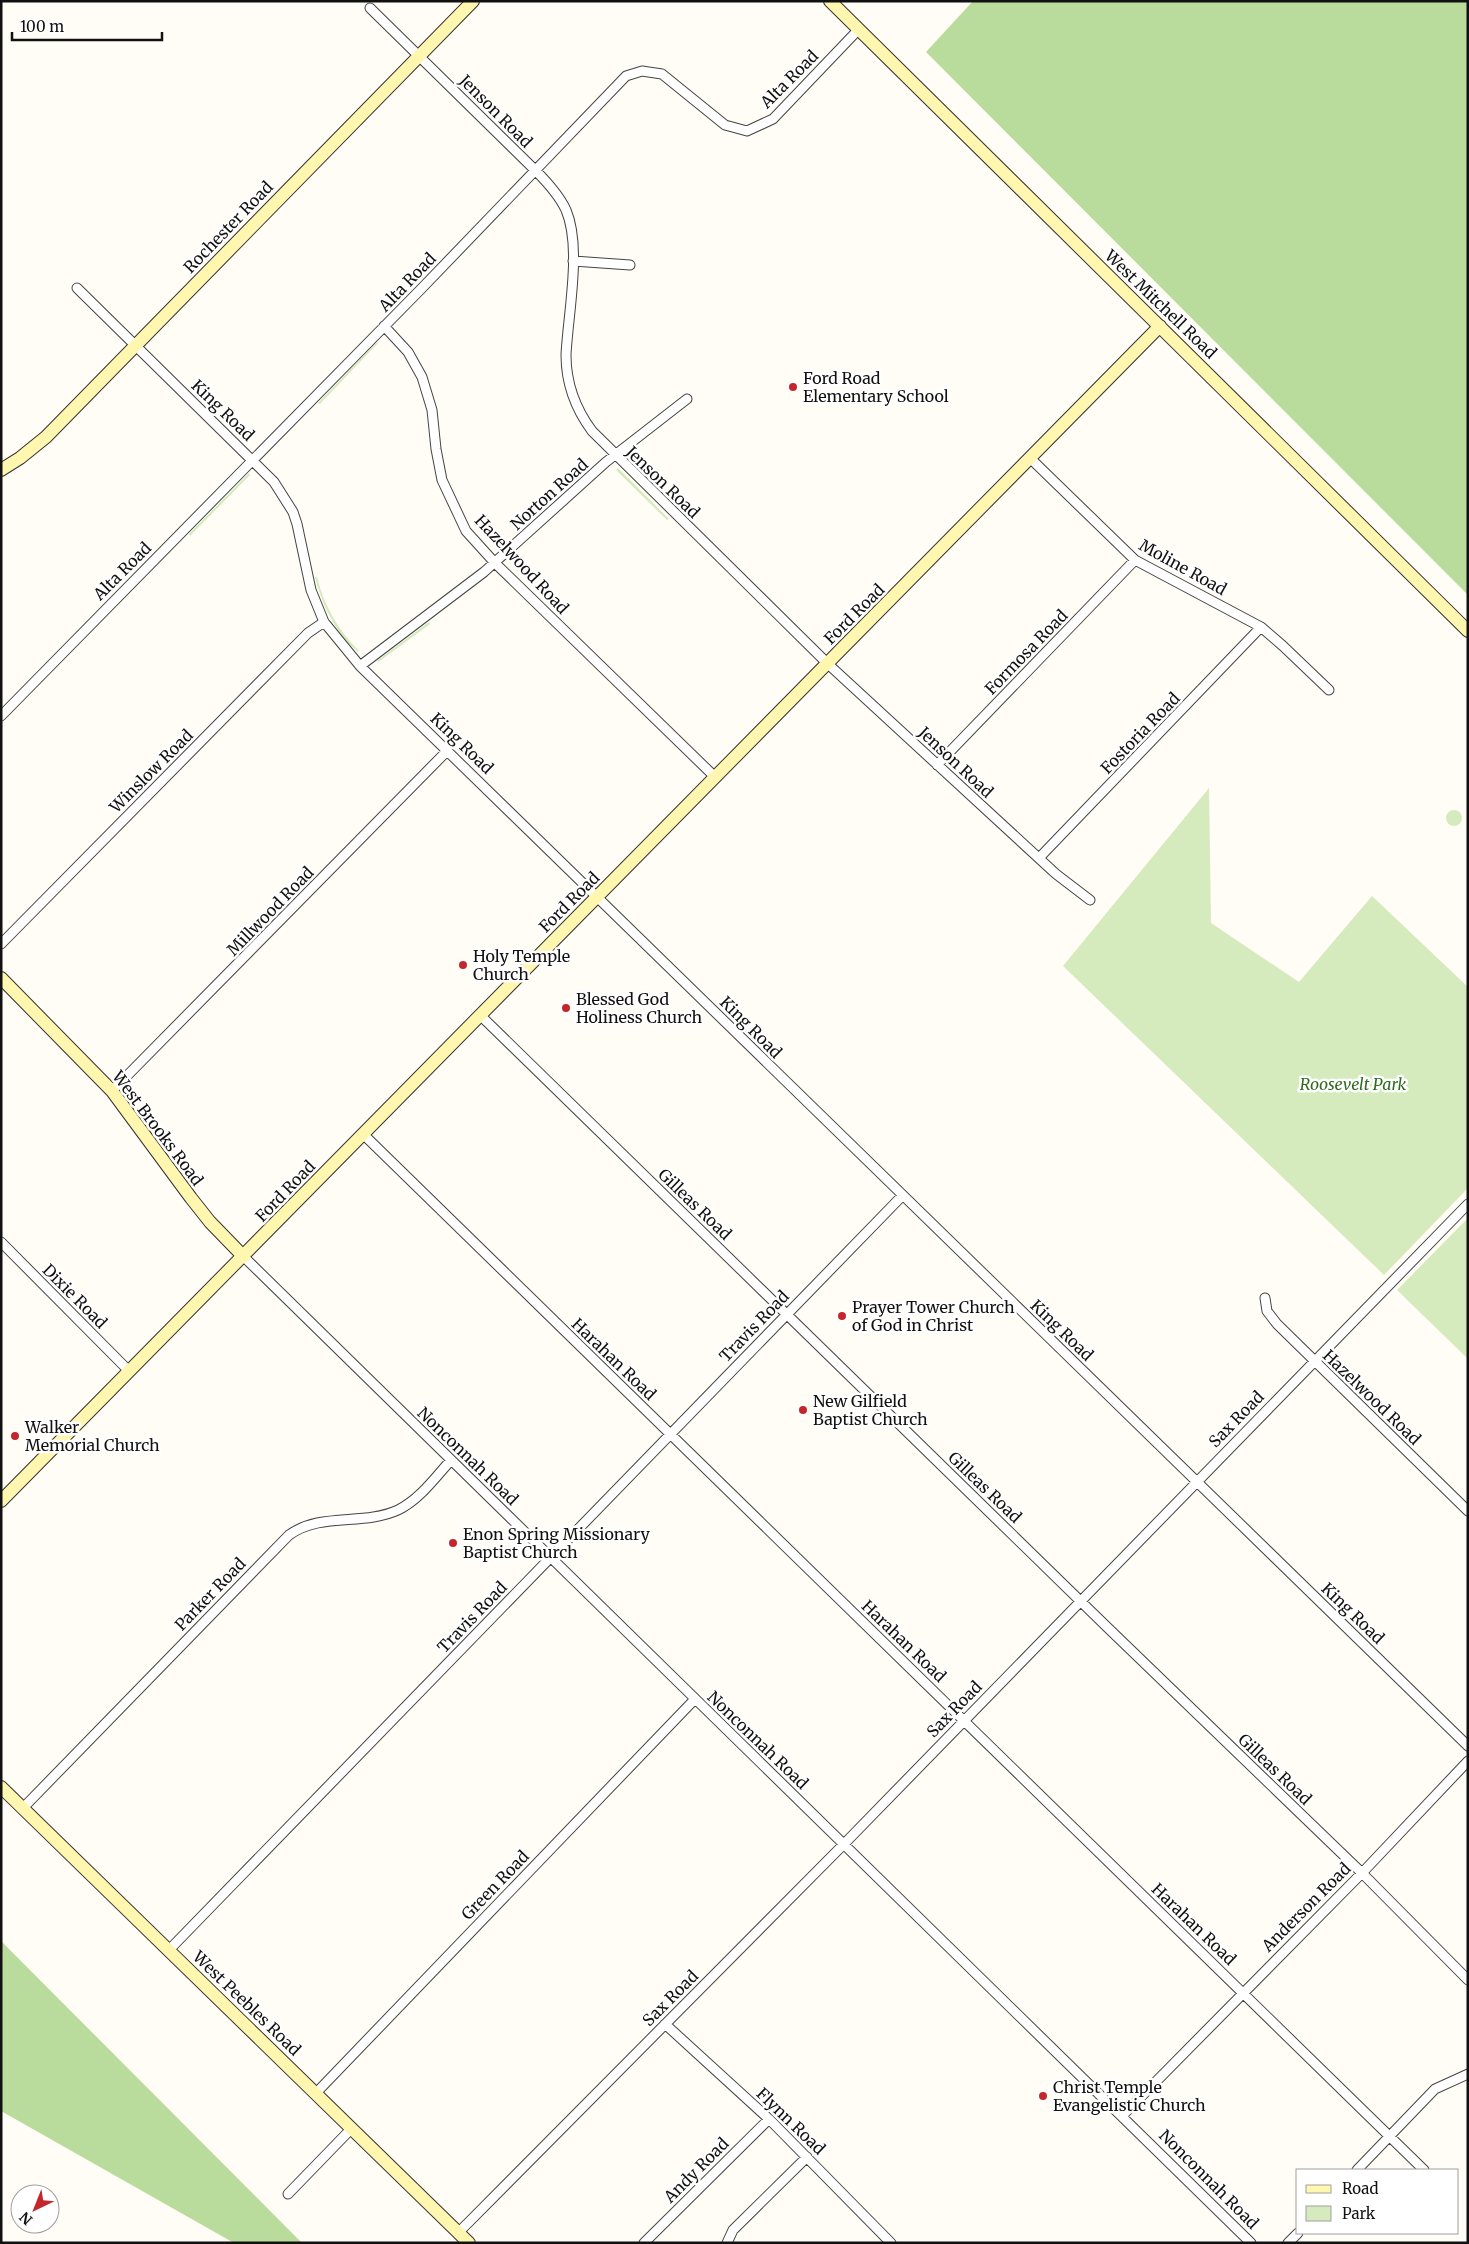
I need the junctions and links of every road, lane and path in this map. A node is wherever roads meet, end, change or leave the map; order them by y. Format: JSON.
{"nodes":[{"id":1,"x":473,"y":1,"type":"edge"},
{"id":2,"x":830,"y":1,"type":"edge"},
{"id":3,"x":370,"y":8,"type":"dead end"},
{"id":4,"x":858,"y":30,"type":"junction"},
{"id":5,"x":419,"y":55,"type":"junction"},
{"id":6,"x":536,"y":171,"type":"junction"},
{"id":7,"x":573,"y":261,"type":"junction"},
{"id":8,"x":630,"y":265,"type":"dead end"},
{"id":9,"x":77,"y":288,"type":"dead end"},
{"id":10,"x":384,"y":326,"type":"junction"},
{"id":11,"x":1160,"y":326,"type":"junction"},
{"id":12,"x":135,"y":345,"type":"junction"},
{"id":13,"x":687,"y":399,"type":"dead end"},
{"id":14,"x":614,"y":455,"type":"junction"},
{"id":15,"x":1031,"y":459,"type":"junction"},
{"id":16,"x":252,"y":460,"type":"junction"},
{"id":17,"x":1,"y":470,"type":"edge"},
{"id":18,"x":1135,"y":560,"type":"junction"},
{"id":19,"x":495,"y":562,"type":"junction"},
{"id":20,"x":324,"y":622,"type":"junction"},
{"id":21,"x":1261,"y":627,"type":"junction"},
{"id":22,"x":1468,"y":631,"type":"edge"},
{"id":23,"x":828,"y":664,"type":"junction"},
{"id":24,"x":360,"y":666,"type":"junction"},
{"id":25,"x":1328,"y":690,"type":"dead end"},
{"id":26,"x":1,"y":716,"type":"edge"},
{"id":27,"x":448,"y":750,"type":"junction"},
{"id":28,"x":938,"y":765,"type":"junction"},
{"id":29,"x":715,"y":777,"type":"junction"},
{"id":30,"x":1039,"y":858,"type":"junction"},
{"id":31,"x":598,"y":897,"type":"junction"},
{"id":32,"x":1090,"y":900,"type":"dead end"},
{"id":33,"x":1,"y":944,"type":"edge"},
{"id":34,"x":1,"y":978,"type":"edge"},
{"id":35,"x":480,"y":1015,"type":"junction"},
{"id":36,"x":112,"y":1091,"type":"junction"},
{"id":37,"x":363,"y":1134,"type":"junction"},
{"id":38,"x":902,"y":1196,"type":"junction"},
{"id":39,"x":1468,"y":1204,"type":"edge"},
{"id":40,"x":1,"y":1242,"type":"edge"},
{"id":41,"x":244,"y":1257,"type":"junction"},
{"id":42,"x":1265,"y":1298,"type":"dead end"},
{"id":43,"x":787,"y":1314,"type":"junction"},
{"id":44,"x":1314,"y":1360,"type":"junction"},
{"id":45,"x":128,"y":1370,"type":"junction"},
{"id":46,"x":670,"y":1435,"type":"junction"},
{"id":47,"x":451,"y":1460,"type":"junction"},
{"id":48,"x":1197,"y":1482,"type":"junction"},
{"id":49,"x":1,"y":1501,"type":"edge"},
{"id":50,"x":1468,"y":1511,"type":"edge"},
{"id":51,"x":550,"y":1558,"type":"junction"},
{"id":52,"x":1081,"y":1602,"type":"junction"},
{"id":53,"x":695,"y":1699,"type":"junction"},
{"id":54,"x":964,"y":1720,"type":"junction"},
{"id":55,"x":1468,"y":1746,"type":"edge"},
{"id":56,"x":1468,"y":1761,"type":"edge"},
{"id":57,"x":1,"y":1787,"type":"edge"},
{"id":58,"x":23,"y":1808,"type":"junction"},
{"id":59,"x":845,"y":1843,"type":"junction"},
{"id":60,"x":1362,"y":1872,"type":"junction"},
{"id":61,"x":168,"y":1951,"type":"junction"},
{"id":62,"x":1468,"y":1980,"type":"edge"},
{"id":63,"x":1243,"y":1992,"type":"junction"},
{"id":64,"x":665,"y":2024,"type":"junction"},
{"id":65,"x":1468,"y":2074,"type":"edge"},
{"id":66,"x":317,"y":2092,"type":"junction"},
{"id":67,"x":1123,"y":2115,"type":"junction"},
{"id":68,"x":770,"y":2119,"type":"junction"},
{"id":69,"x":352,"y":2128,"type":"junction"},
{"id":70,"x":1390,"y":2136,"type":"junction"},
{"id":71,"x":807,"y":2157,"type":"junction"},
{"id":72,"x":1358,"y":2169,"type":"edge"},
{"id":73,"x":1423,"y":2169,"type":"edge"},
{"id":74,"x":288,"y":2194,"type":"dead end"},
{"id":75,"x":458,"y":2232,"type":"junction"},
{"id":76,"x":1297,"y":2234,"type":"edge"},
{"id":77,"x":469,"y":2243,"type":"edge"},
{"id":78,"x":644,"y":2243,"type":"edge"},
{"id":79,"x":727,"y":2243,"type":"edge"},
{"id":80,"x":891,"y":2243,"type":"edge"},
{"id":81,"x":1251,"y":2243,"type":"edge"},
{"id":82,"x":1288,"y":2243,"type":"edge"}],
"edges":[{"from":1,"to":5,"type":"street","name":"Rochester Road"},
{"from":2,"to":4,"type":"street","name":"West Mitchell Road"},
{"from":3,"to":5,"type":"street","name":"Jenson Road"},
{"from":4,"to":6,"type":"street","name":"Alta Road"},
{"from":4,"to":11,"type":"street","name":"West Mitchell Road"},
{"from":5,"to":6,"type":"street","name":"Jenson Road"},
{"from":5,"to":12,"type":"street","name":"Rochester Road"},
{"from":6,"to":7,"type":"street","name":"Jenson Road"},
{"from":6,"to":10,"type":"street","name":"Alta Road"},
{"from":7,"to":8,"type":"street"},
{"from":7,"to":14,"type":"street","name":"Jenson Road"},
{"from":9,"to":12,"type":"street","name":"King Road"},
{"from":10,"to":16,"type":"street","name":"Alta Road"},
{"from":10,"to":19,"type":"street","name":"Hazelwood Road"},
{"from":11,"to":15,"type":"street","name":"Ford Road"},
{"from":11,"to":22,"type":"street","name":"West Mitchell Road"},
{"from":12,"to":16,"type":"street","name":"King Road"},
{"from":12,"to":17,"type":"street","name":"Rochester Road"},
{"from":13,"to":14,"type":"street","name":"Norton Road"},
{"from":14,"to":19,"type":"street","name":"Norton Road"},
{"from":14,"to":23,"type":"street","name":"Jenson Road"},
{"from":15,"to":18,"type":"street","name":"Moline Road"},
{"from":15,"to":23,"type":"street","name":"Ford Road"},
{"from":16,"to":20,"type":"street","name":"King Road"},
{"from":16,"to":26,"type":"street","name":"Alta Road"},
{"from":18,"to":21,"type":"street","name":"Moline Road"},
{"from":18,"to":28,"type":"street","name":"Formosa Road"},
{"from":19,"to":24,"type":"street","name":"Norton Road"},
{"from":19,"to":29,"type":"street","name":"Hazelwood Road"},
{"from":20,"to":24,"type":"street","name":"King Road"},
{"from":20,"to":33,"type":"street","name":"Winslow Road"},
{"from":21,"to":25,"type":"street","name":"Moline Road"},
{"from":21,"to":30,"type":"street","name":"Fostoria Road"},
{"from":23,"to":28,"type":"street","name":"Jenson Road"},
{"from":23,"to":29,"type":"street","name":"Ford Road"},
{"from":24,"to":27,"type":"street","name":"King Road"},
{"from":27,"to":31,"type":"street","name":"King Road"},
{"from":27,"to":36,"type":"street","name":"Millwood Road"},
{"from":28,"to":30,"type":"street","name":"Jenson Road"},
{"from":29,"to":31,"type":"street","name":"Ford Road"},
{"from":30,"to":32,"type":"street","name":"Jenson Road"},
{"from":31,"to":35,"type":"street","name":"Ford Road"},
{"from":31,"to":38,"type":"street","name":"King Road"},
{"from":34,"to":36,"type":"street","name":"West Brooks Road"},
{"from":35,"to":37,"type":"street","name":"Ford Road"},
{"from":35,"to":43,"type":"street","name":"Gilleas Road"},
{"from":36,"to":41,"type":"street","name":"West Brooks Road"},
{"from":37,"to":41,"type":"street","name":"Ford Road"},
{"from":37,"to":46,"type":"street","name":"Harahan Road"},
{"from":38,"to":43,"type":"street","name":"Travis Road"},
{"from":38,"to":48,"type":"street","name":"King Road"},
{"from":39,"to":44,"type":"street","name":"Sax Road"},
{"from":40,"to":45,"type":"street","name":"Dixie Road"},
{"from":41,"to":45,"type":"street","name":"Ford Road"},
{"from":41,"to":47,"type":"street","name":"Nonconnah Road"},
{"from":42,"to":44,"type":"street","name":"Hazelwood Road"},
{"from":43,"to":46,"type":"street","name":"Travis Road"},
{"from":43,"to":52,"type":"street","name":"Gilleas Road"},
{"from":44,"to":48,"type":"street","name":"Sax Road"},
{"from":44,"to":50,"type":"street","name":"Hazelwood Road"},
{"from":45,"to":49,"type":"street","name":"Ford Road"},
{"from":46,"to":51,"type":"street","name":"Travis Road"},
{"from":46,"to":54,"type":"street","name":"Harahan Road"},
{"from":47,"to":51,"type":"street","name":"Nonconnah Road"},
{"from":47,"to":58,"type":"street","name":"Parker Road"},
{"from":48,"to":52,"type":"street","name":"Sax Road"},
{"from":48,"to":55,"type":"street","name":"King Road"},
{"from":51,"to":53,"type":"street","name":"Nonconnah Road"},
{"from":51,"to":61,"type":"street","name":"Travis Road"},
{"from":52,"to":54,"type":"street","name":"Sax Road"},
{"from":52,"to":60,"type":"street","name":"Gilleas Road"},
{"from":53,"to":59,"type":"street","name":"Nonconnah Road"},
{"from":53,"to":66,"type":"street","name":"Green Road"},
{"from":54,"to":59,"type":"street","name":"Sax Road"},
{"from":54,"to":63,"type":"street","name":"Harahan Road"},
{"from":56,"to":60,"type":"street","name":"Anderson Road"},
{"from":57,"to":58,"type":"street","name":"West Peebles Road"},
{"from":58,"to":61,"type":"street","name":"West Peebles Road"},
{"from":59,"to":64,"type":"street","name":"Sax Road"},
{"from":59,"to":67,"type":"street","name":"Nonconnah Road"},
{"from":60,"to":62,"type":"street","name":"Gilleas Road"},
{"from":60,"to":63,"type":"street","name":"Anderson Road"},
{"from":61,"to":66,"type":"street","name":"West Peebles Road"},
{"from":63,"to":67,"type":"street","name":"Anderson Road"},
{"from":63,"to":70,"type":"street","name":"Harahan Road"},
{"from":64,"to":68,"type":"street","name":"Flynn Road"},
{"from":64,"to":75,"type":"street","name":"Sax Road"},
{"from":65,"to":70,"type":"street"},
{"from":66,"to":69,"type":"street","name":"West Peebles Road"},
{"from":67,"to":81,"type":"street","name":"Nonconnah Road"},
{"from":68,"to":71,"type":"street","name":"Flynn Road"},
{"from":68,"to":78,"type":"street","name":"Andy Road"},
{"from":69,"to":74,"type":"street"},
{"from":69,"to":75,"type":"street","name":"West Peebles Road"},
{"from":70,"to":72,"type":"street"},
{"from":70,"to":73,"type":"street","name":"Harahan Road"},
{"from":71,"to":79,"type":"street"},
{"from":71,"to":80,"type":"street","name":"Flynn Road"},
{"from":75,"to":77,"type":"street","name":"West Peebles Road"},
{"from":76,"to":82,"type":"street"}]}
